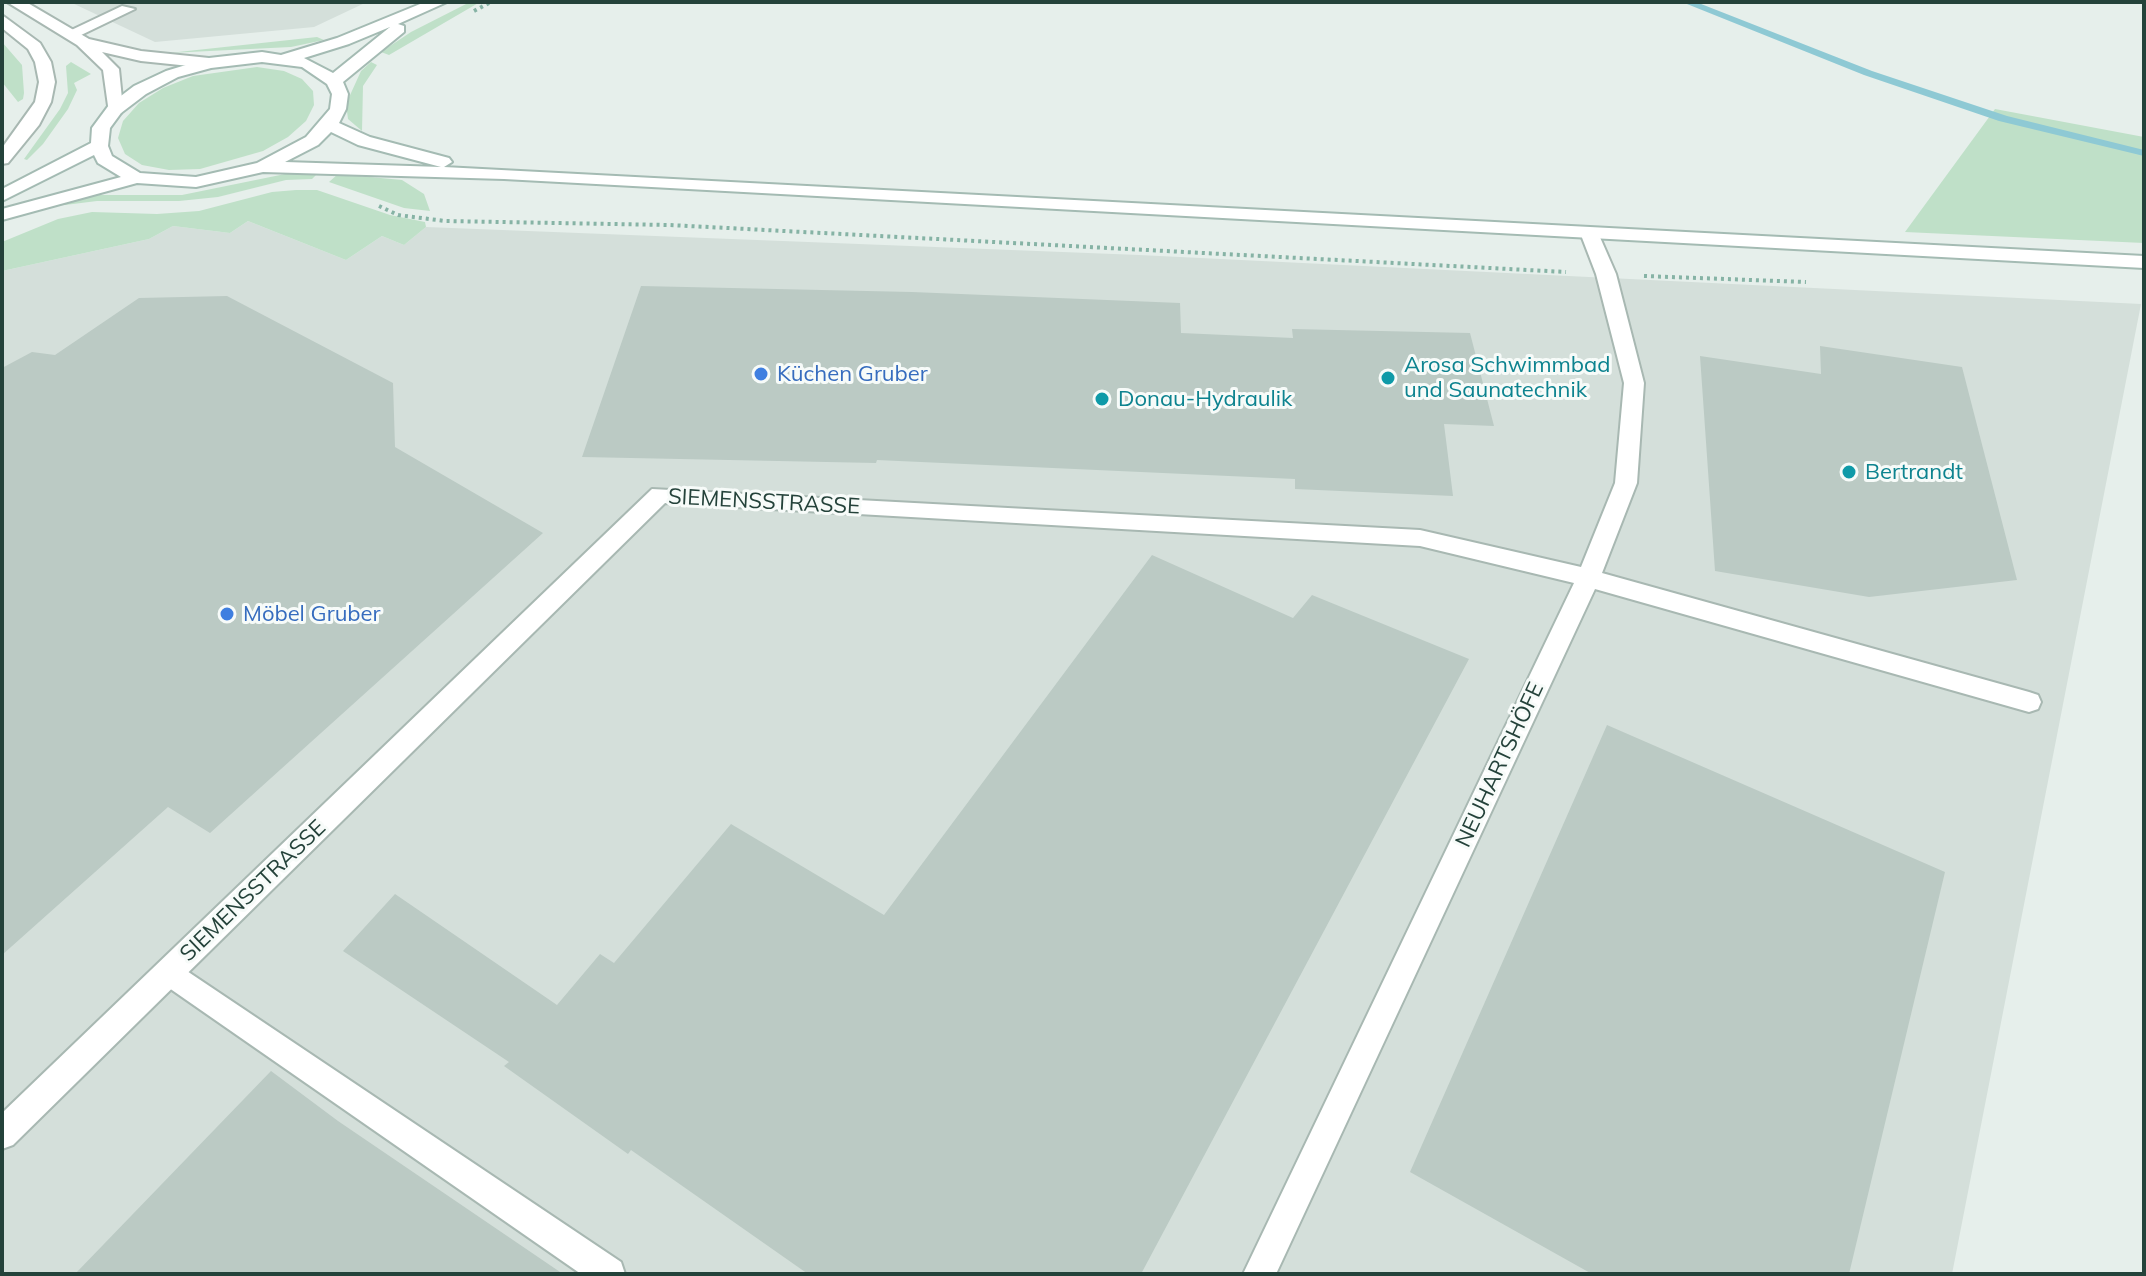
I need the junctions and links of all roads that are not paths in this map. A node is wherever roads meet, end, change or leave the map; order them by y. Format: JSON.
{"nodes":[{"id":1,"x":15,"y":2,"type":"edge"},
{"id":2,"x":437,"y":3,"type":"edge"},
{"id":3,"x":127,"y":9,"type":"dead end"},
{"id":4,"x":2,"y":20,"type":"edge"},
{"id":5,"x":77,"y":38,"type":"junction"},
{"id":6,"x":286,"y":59,"type":"junction"},
{"id":7,"x":209,"y":63,"type":"junction"},
{"id":8,"x":334,"y":81,"type":"junction"},
{"id":9,"x":115,"y":109,"type":"junction"},
{"id":10,"x":329,"y":125,"type":"junction"},
{"id":11,"x":99,"y":146,"type":"junction"},
{"id":12,"x":2,"y":159,"type":"edge"},
{"id":13,"x":263,"y":167,"type":"junction"},
{"id":14,"x":504,"y":174,"type":"junction"},
{"id":15,"x":136,"y":178,"type":"junction"},
{"id":16,"x":2,"y":196,"type":"edge"},
{"id":17,"x":2,"y":215,"type":"edge"},
{"id":18,"x":1590,"y":235,"type":"junction"},
{"id":19,"x":2144,"y":262,"type":"edge"},
{"id":20,"x":1588,"y":578,"type":"junction"},
{"id":21,"x":2029,"y":702,"type":"dead end"},
{"id":22,"x":169,"y":972,"type":"junction"},
{"id":23,"x":2,"y":1134,"type":"edge"},
{"id":24,"x":609,"y":1274,"type":"edge"},
{"id":25,"x":1259,"y":1274,"type":"edge"}],
"edges":[{"from":1,"to":5,"type":"street"},
{"from":2,"to":6,"type":"street"},
{"from":2,"to":8,"type":"street"},
{"from":3,"to":5,"type":"street"},
{"from":4,"to":12,"type":"street"},
{"from":5,"to":7,"type":"street"},
{"from":5,"to":9,"type":"street"},
{"from":6,"to":7,"type":"street"},
{"from":6,"to":8,"type":"street"},
{"from":7,"to":9,"type":"street"},
{"from":8,"to":10,"type":"street"},
{"from":9,"to":11,"type":"street"},
{"from":10,"to":13,"type":"street"},
{"from":10,"to":14,"type":"street"},
{"from":11,"to":15,"type":"street"},
{"from":11,"to":16,"type":"street"},
{"from":13,"to":14,"type":"street"},
{"from":13,"to":15,"type":"street"},
{"from":14,"to":18,"type":"street"},
{"from":15,"to":17,"type":"street"},
{"from":18,"to":19,"type":"street"},
{"from":18,"to":20,"type":"street","name":"NEUHARTSHÖFE"},
{"from":20,"to":21,"type":"street","name":"SIEMENSSTRASSE"},
{"from":20,"to":22,"type":"street","name":"SIEMENSSTRASSE"},
{"from":20,"to":25,"type":"street","name":"NEUHARTSHÖFE"},
{"from":22,"to":23,"type":"street","name":"SIEMENSSTRASSE"},
{"from":22,"to":24,"type":"street"}]}
